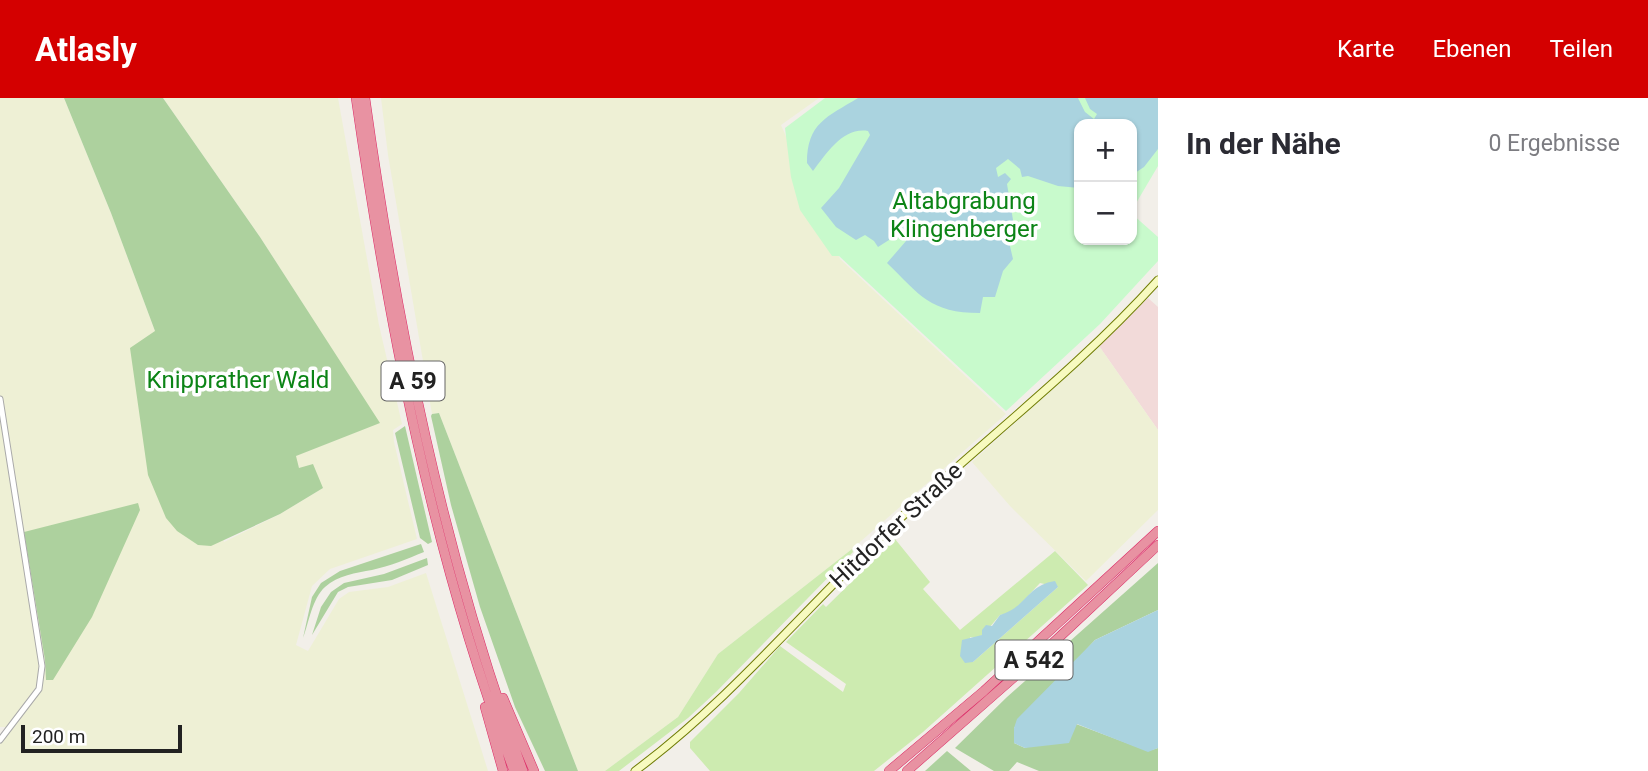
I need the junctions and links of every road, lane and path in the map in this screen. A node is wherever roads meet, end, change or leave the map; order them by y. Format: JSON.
{"nodes":[{"id":1,"x":356,"y":98,"type":"edge"},
{"id":2,"x":365,"y":98,"type":"edge"},
{"id":3,"x":1158,"y":280,"type":"edge"},
{"id":4,"x":0,"y":399,"type":"edge"},
{"id":5,"x":1158,"y":531,"type":"edge"},
{"id":6,"x":1158,"y":545,"type":"edge"},
{"id":7,"x":461,"y":614,"type":"junction"},
{"id":8,"x":485,"y":658,"type":"junction"},
{"id":9,"x":0,"y":740,"type":"edge"},
{"id":10,"x":503,"y":771,"type":"edge"},
{"id":11,"x":514,"y":771,"type":"edge"},
{"id":12,"x":523,"y":771,"type":"edge"},
{"id":13,"x":534,"y":771,"type":"edge"},
{"id":14,"x":635,"y":771,"type":"edge"},
{"id":15,"x":889,"y":771,"type":"edge"},
{"id":16,"x":907,"y":771,"type":"edge"}],
"edges":[{"from":1,"to":7,"type":"highway","number":"A 59"},
{"from":2,"to":8,"type":"highway","number":"A 59"},
{"from":3,"to":14,"type":"main road","name":"Hitdorfer Straße"},
{"from":4,"to":9,"type":"street"},
{"from":5,"to":15,"type":"highway","number":"A 542"},
{"from":6,"to":16,"type":"highway","number":"A 542"},
{"from":7,"to":10,"type":"highway"},
{"from":7,"to":11,"type":"highway","number":"A 59"},
{"from":8,"to":12,"type":"highway","number":"A 59"},
{"from":8,"to":13,"type":"highway"}]}
